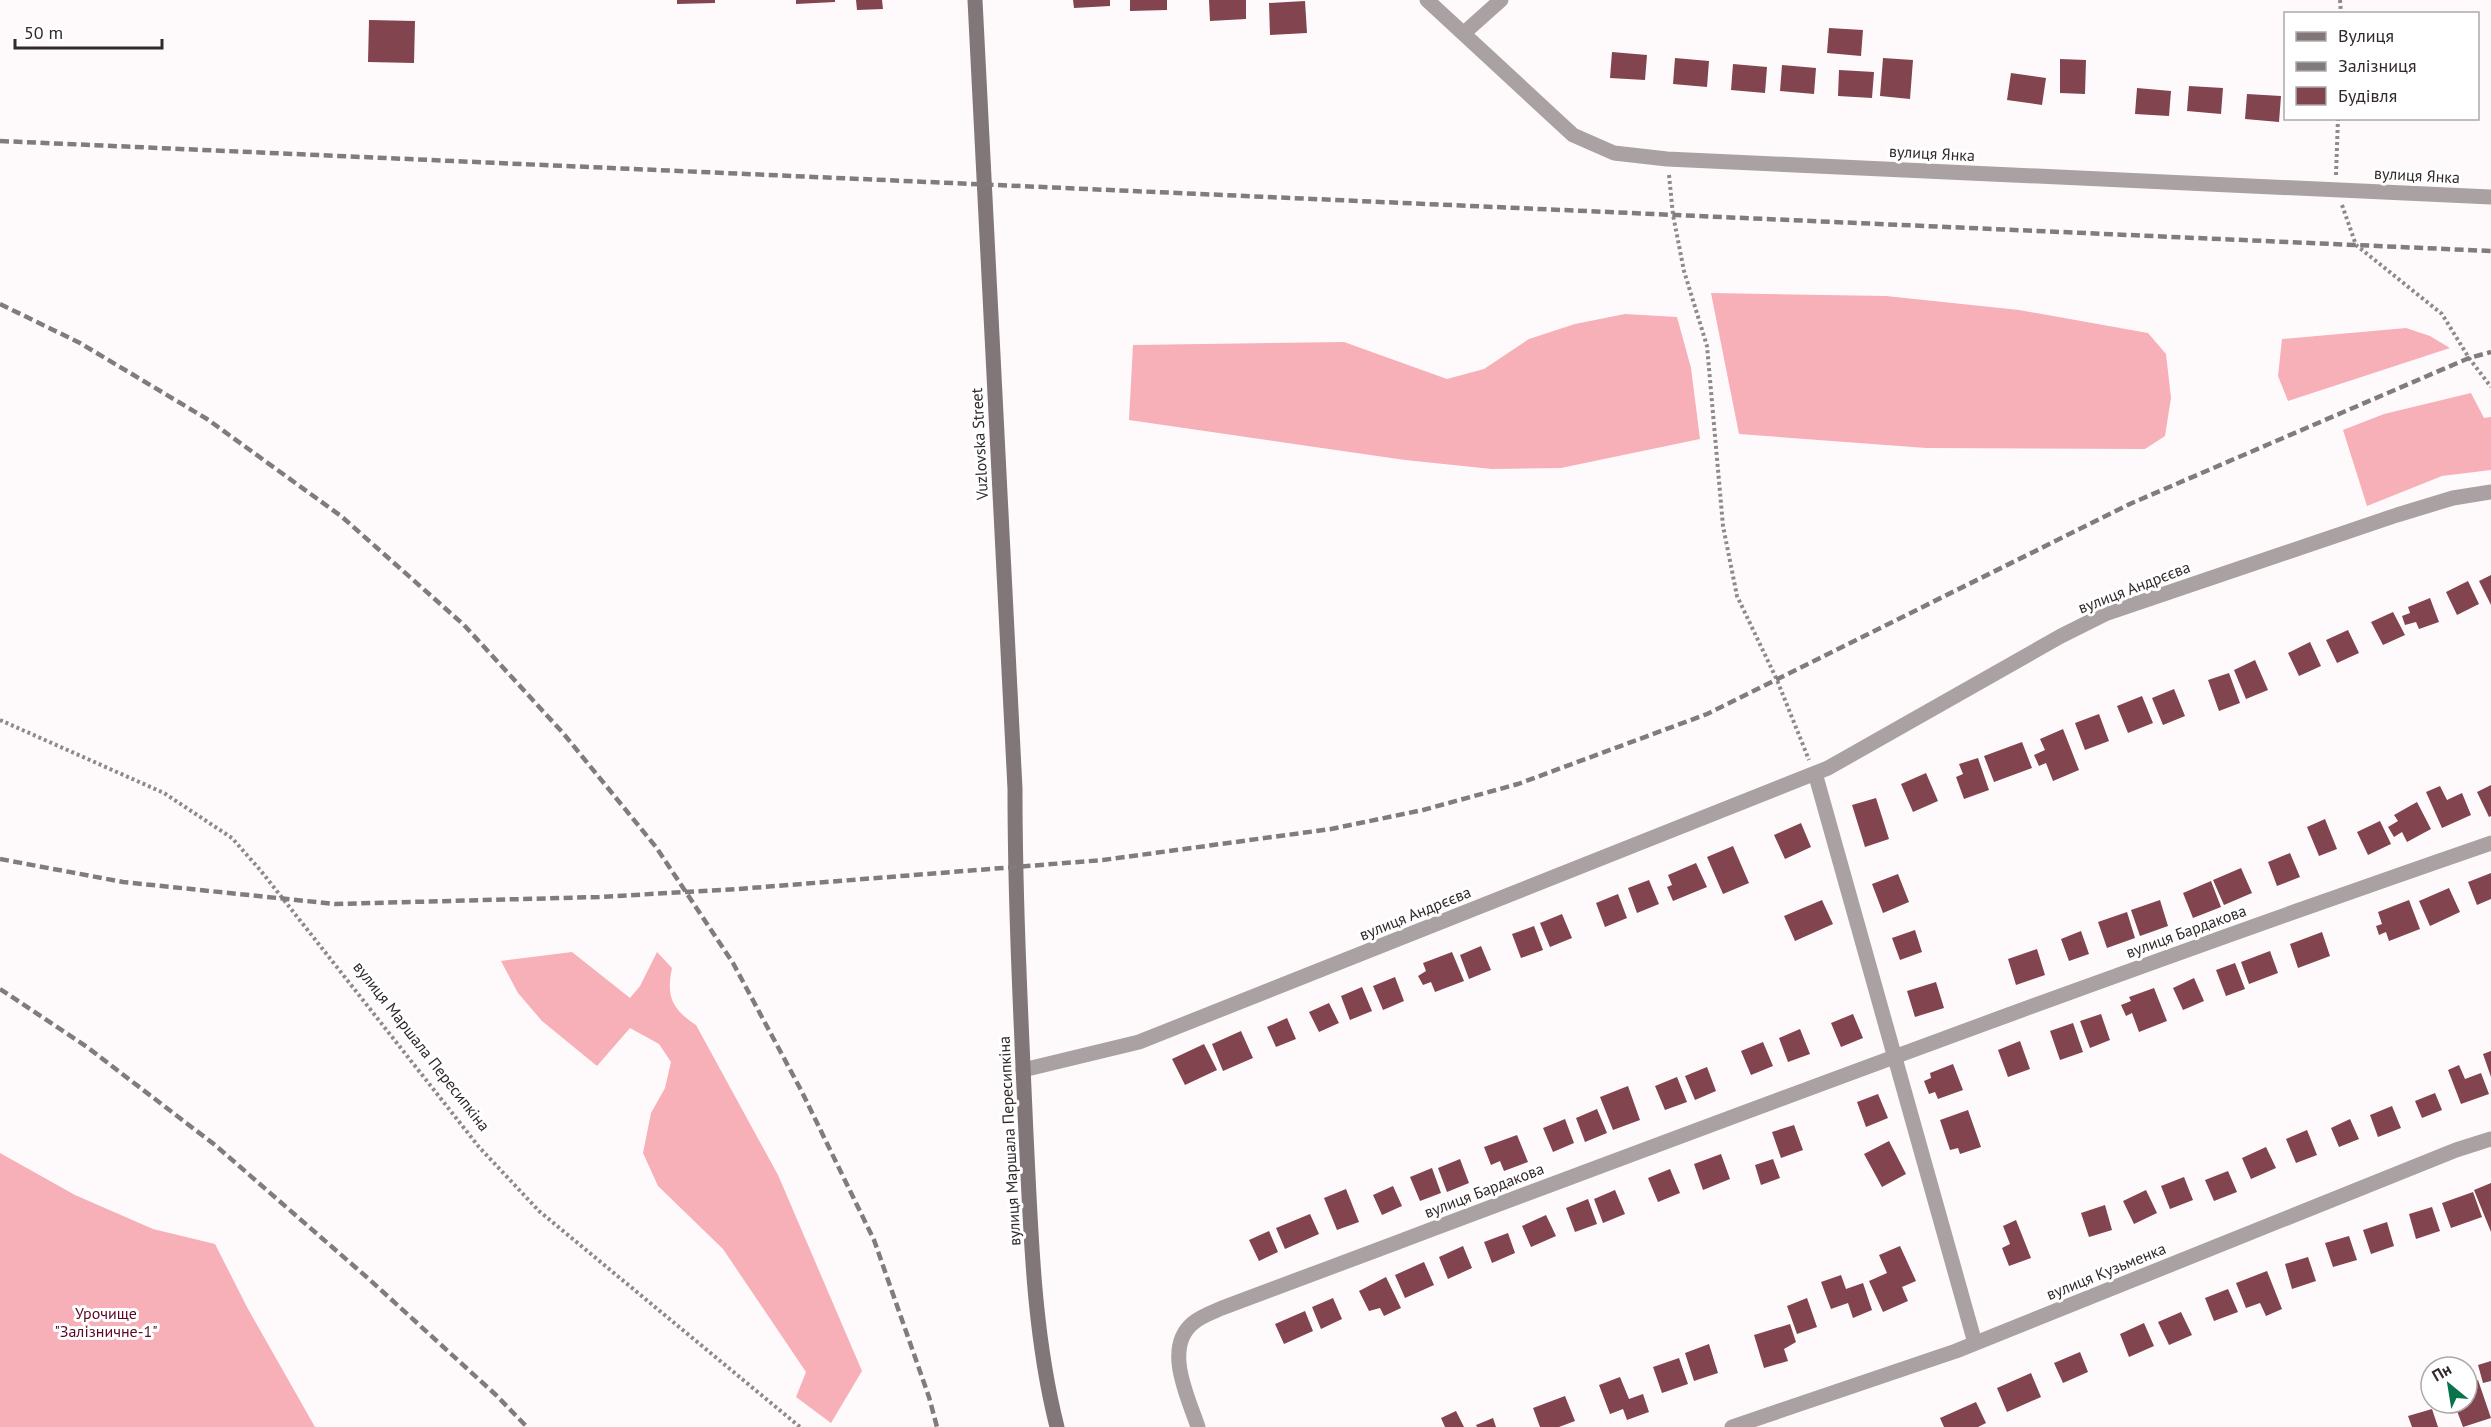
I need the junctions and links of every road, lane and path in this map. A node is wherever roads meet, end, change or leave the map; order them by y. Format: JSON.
{"nodes":[{"id":1,"x":970,"y":0,"type":"edge"},
{"id":2,"x":1427,"y":0,"type":"edge"},
{"id":3,"x":1501,"y":0,"type":"edge"},
{"id":4,"x":975,"y":8,"type":"edge"},
{"id":5,"x":1464,"y":33,"type":"junction"},
{"id":6,"x":2338,"y":120,"type":"edge"},
{"id":7,"x":1667,"y":159,"type":"junction"},
{"id":8,"x":2336,"y":190,"type":"junction"},
{"id":9,"x":2491,"y":197,"type":"edge"},
{"id":10,"x":2491,"y":387,"type":"edge"},
{"id":11,"x":2491,"y":492,"type":"edge"},
{"id":12,"x":0,"y":720,"type":"edge"},
{"id":13,"x":1815,"y":773,"type":"junction"},
{"id":14,"x":2491,"y":843,"type":"edge"},
{"id":15,"x":1015,"y":887,"type":"joint"},
{"id":16,"x":1894,"y":1056,"type":"junction"},
{"id":17,"x":1023,"y":1070,"type":"junction"},
{"id":18,"x":2491,"y":1138,"type":"edge"},
{"id":19,"x":1975,"y":1343,"type":"junction"},
{"id":20,"x":1048,"y":1393,"type":"junction"},
{"id":21,"x":800,"y":1427,"type":"edge"},
{"id":22,"x":1057,"y":1427,"type":"edge"},
{"id":23,"x":1068,"y":1427,"type":"edge"},
{"id":24,"x":1198,"y":1427,"type":"edge"},
{"id":25,"x":1732,"y":1427,"type":"edge"}],
"edges":[{"from":1,"to":4,"type":"main road","name":"Vuzlovska Street"},
{"from":2,"to":5,"type":"street","name":"вулиця Янка"},
{"from":3,"to":5,"type":"street"},
{"from":4,"to":15,"type":"main road","name":"Vuzlovska Street"},
{"from":5,"to":7,"type":"street","name":"вулиця Янка"},
{"from":6,"to":8,"type":"path"},
{"from":7,"to":8,"type":"street","name":"вулиця Янка"},
{"from":7,"to":13,"type":"path"},
{"from":8,"to":9,"type":"street","name":"вулиця Янка"},
{"from":8,"to":10,"type":"path"},
{"from":11,"to":13,"type":"street","name":"вулиця Андрєєва"},
{"from":12,"to":21,"type":"path","name":"вулиця Маршала Пересипкіна"},
{"from":13,"to":16,"type":"street"},
{"from":13,"to":17,"type":"street","name":"вулиця Андрєєва"},
{"from":14,"to":16,"type":"street","name":"вулиця Бардакова"},
{"from":15,"to":17,"type":"main road","name":"вулиця Маршала Пересипкіна"},
{"from":16,"to":19,"type":"street"},
{"from":16,"to":24,"type":"street","name":"вулиця Бардакова"},
{"from":17,"to":20,"type":"main road","name":"вулиця Маршала Пересипкіна"},
{"from":18,"to":19,"type":"street","name":"вулиця Кузьменка"},
{"from":19,"to":25,"type":"street","name":"вулиця Кузьменка"},
{"from":20,"to":22,"type":"main road","name":"вулиця Маршала Пересипкіна"},
{"from":20,"to":23,"type":"main road","name":"вулиця Маршала Пересипкіна"}]}
